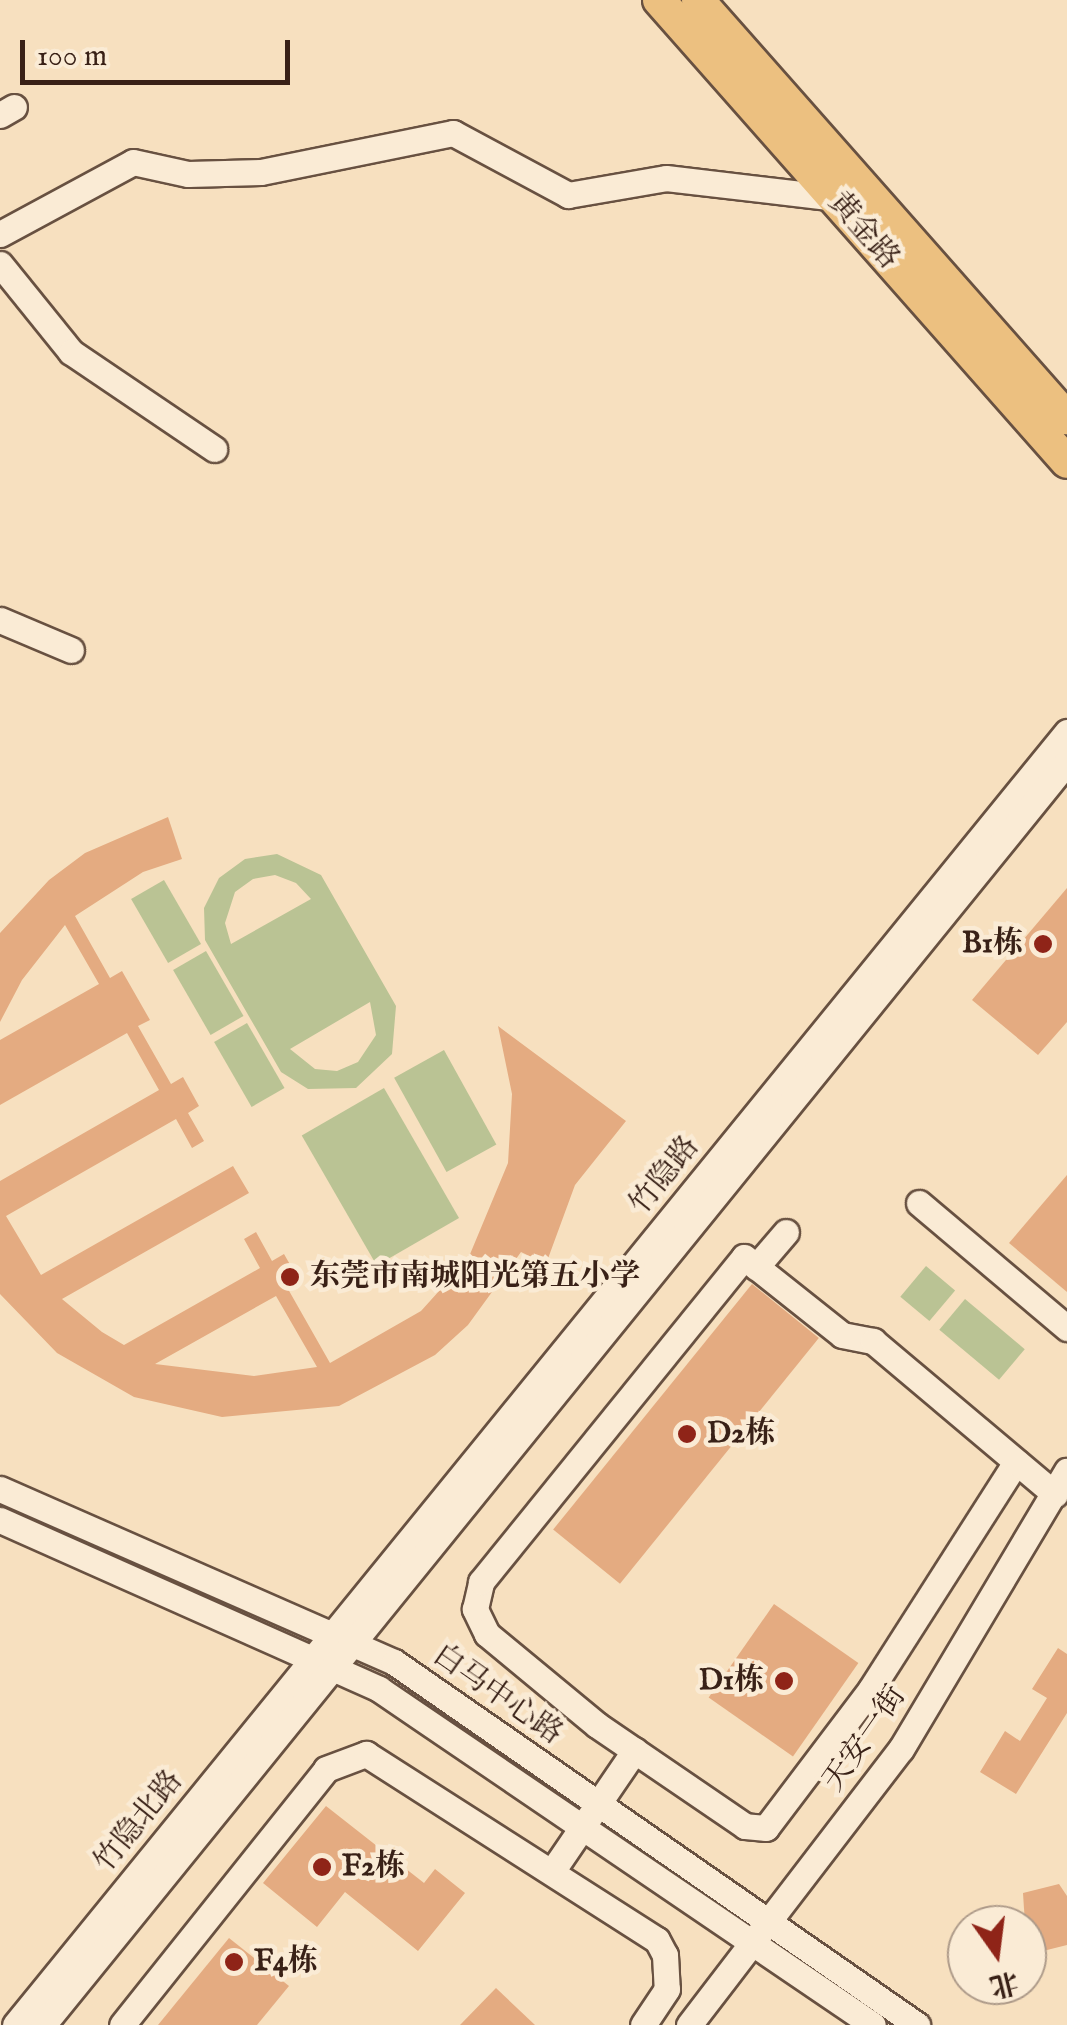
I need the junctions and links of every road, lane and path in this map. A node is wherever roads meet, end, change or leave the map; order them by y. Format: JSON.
{"nodes":[{"id":1,"x":659,"y":0,"type":"edge"},
{"id":2,"x":698,"y":0,"type":"edge"},
{"id":3,"x":835,"y":198,"type":"junction"},
{"id":4,"x":0,"y":234,"type":"edge"},
{"id":5,"x":0,"y":264,"type":"edge"},
{"id":6,"x":1067,"y":418,"type":"edge"},
{"id":7,"x":214,"y":449,"type":"dead end"},
{"id":8,"x":1067,"y":462,"type":"edge"},
{"id":9,"x":0,"y":620,"type":"edge"},
{"id":10,"x":71,"y":650,"type":"dead end"},
{"id":11,"x":1067,"y":732,"type":"edge"},
{"id":12,"x":1067,"y":762,"type":"edge"},
{"id":13,"x":919,"y":1203,"type":"dead end"},
{"id":14,"x":786,"y":1232,"type":"dead end"},
{"id":15,"x":756,"y":1267,"type":"junction"},
{"id":16,"x":1067,"y":1328,"type":"edge"},
{"id":17,"x":1016,"y":1462,"type":"junction"},
{"id":18,"x":1061,"y":1483,"type":"edge"},
{"id":19,"x":0,"y":1489,"type":"edge"},
{"id":20,"x":0,"y":1520,"type":"edge"},
{"id":21,"x":346,"y":1640,"type":"junction"},
{"id":22,"x":324,"y":1665,"type":"junction"},
{"id":23,"x":634,"y":1750,"type":"junction"},
{"id":24,"x":591,"y":1815,"type":"junction"},
{"id":25,"x":553,"y":1870,"type":"junction"},
{"id":26,"x":771,"y":1921,"type":"junction"},
{"id":27,"x":754,"y":1942,"type":"junction"},
{"id":28,"x":15,"y":2025,"type":"edge"},
{"id":29,"x":43,"y":2025,"type":"edge"},
{"id":30,"x":122,"y":2025,"type":"edge"},
{"id":31,"x":643,"y":2025,"type":"edge"},
{"id":32,"x":689,"y":2025,"type":"edge"},
{"id":33,"x":873,"y":2025,"type":"edge"},
{"id":34,"x":917,"y":2025,"type":"edge"}],
"edges":[{"from":1,"to":3,"type":"main road","name":"黄金路"},
{"from":2,"to":6,"type":"main road","name":"黄金路"},
{"from":3,"to":4,"type":"street"},
{"from":3,"to":8,"type":"main road","name":"黄金路"},
{"from":5,"to":7,"type":"street"},
{"from":9,"to":10,"type":"street"},
{"from":11,"to":21,"type":"street","name":"竹隐路"},
{"from":12,"to":21,"type":"street","name":"竹隐路"},
{"from":13,"to":16,"type":"street"},
{"from":14,"to":15,"type":"street"},
{"from":15,"to":17,"type":"street"},
{"from":15,"to":23,"type":"street"},
{"from":17,"to":18,"type":"street"},
{"from":17,"to":23,"type":"street"},
{"from":18,"to":26,"type":"street","name":"天安一街"},
{"from":19,"to":21,"type":"street","name":"白马中心路"},
{"from":20,"to":22,"type":"street","name":"白马中心路"},
{"from":21,"to":22,"type":"street","name":"竹隐路"},
{"from":21,"to":24,"type":"street","name":"白马中心路"},
{"from":22,"to":24,"type":"street","name":"白马中心路"},
{"from":22,"to":28,"type":"street","name":"竹隐北路"},
{"from":22,"to":29,"type":"street","name":"竹隐北路"},
{"from":23,"to":24,"type":"street"},
{"from":24,"to":25,"type":"street"},
{"from":24,"to":26,"type":"street","name":"白马中心路"},
{"from":24,"to":27,"type":"street","name":"白马中心路"},
{"from":25,"to":30,"type":"street"},
{"from":25,"to":31,"type":"street"},
{"from":26,"to":27,"type":"street","name":"天安一街"},
{"from":26,"to":34,"type":"street","name":"白马中心路"},
{"from":27,"to":32,"type":"street","name":"天安一街"},
{"from":27,"to":33,"type":"street","name":"白马中心路"}]}
